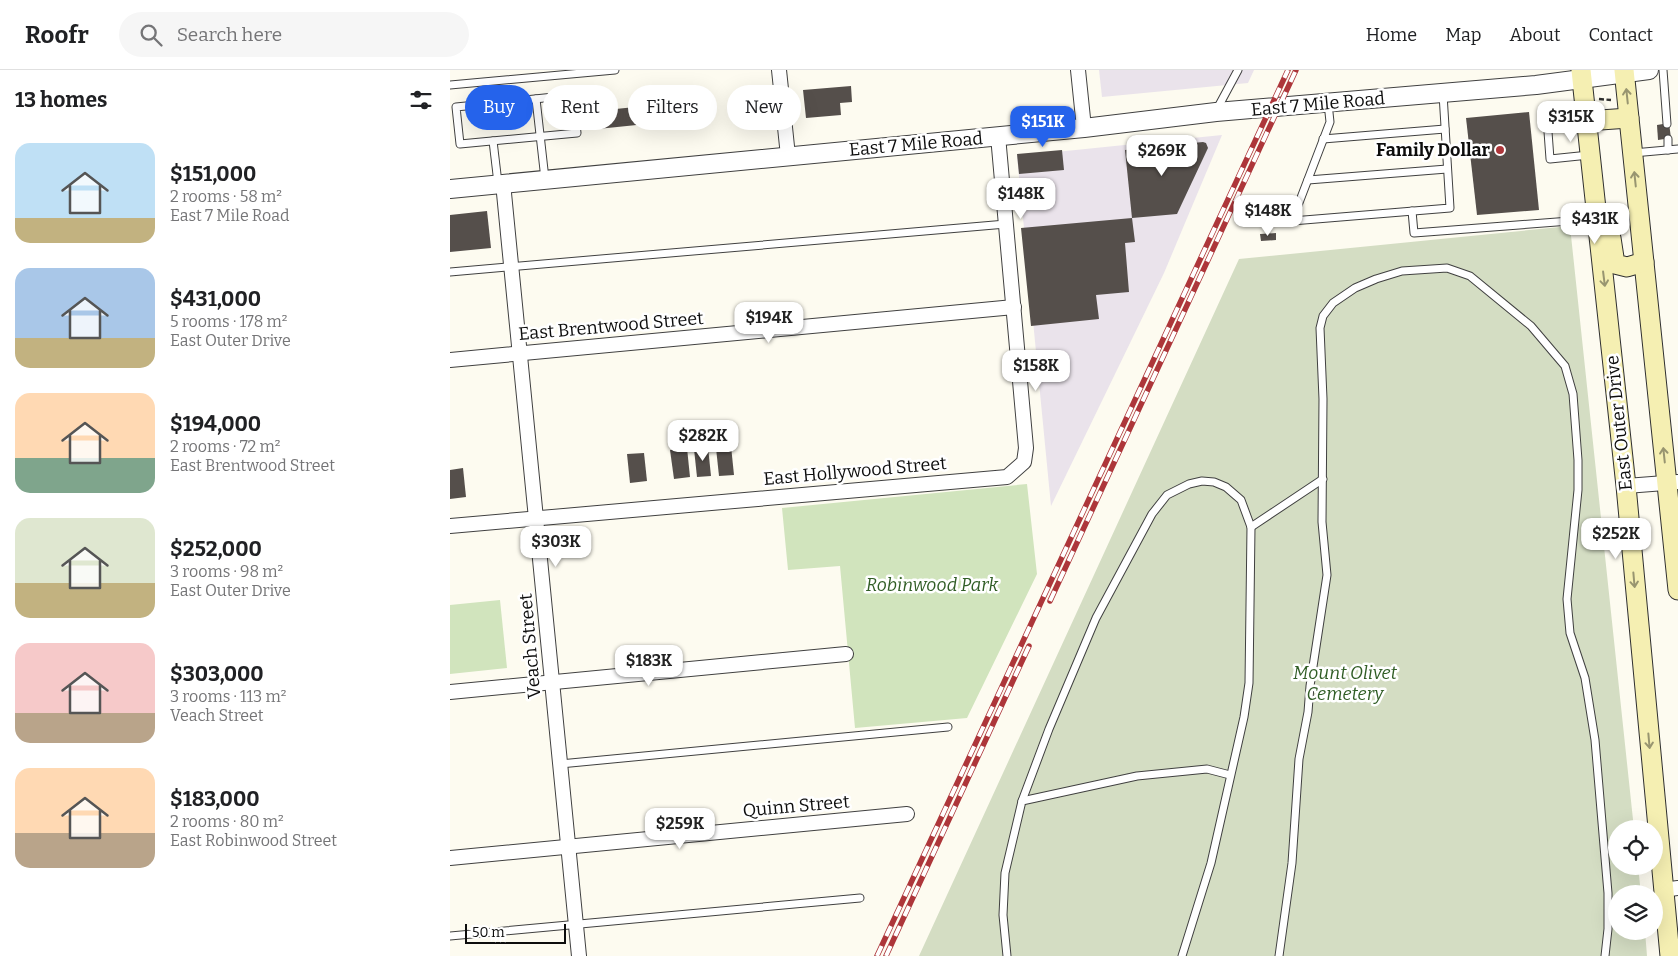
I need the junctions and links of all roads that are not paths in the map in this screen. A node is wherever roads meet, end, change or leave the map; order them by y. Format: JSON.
{"nodes":[{"id":1,"x":616,"y":70,"type":"edge"},
{"id":2,"x":779,"y":70,"type":"edge"},
{"id":3,"x":1078,"y":70,"type":"edge"},
{"id":4,"x":1238,"y":70,"type":"edge"},
{"id":5,"x":1649,"y":70,"type":"edge"},
{"id":6,"x":1663,"y":70,"type":"edge"},
{"id":7,"x":1624,"y":72,"type":"edge"},
{"id":8,"x":1582,"y":74,"type":"edge"},
{"id":9,"x":450,"y":85,"type":"edge"},
{"id":10,"x":1443,"y":94,"type":"junction"},
{"id":11,"x":536,"y":99,"type":"junction"},
{"id":12,"x":1328,"y":103,"type":"junction"},
{"id":13,"x":1216,"y":112,"type":"junction"},
{"id":14,"x":1547,"y":118,"type":"dead end"},
{"id":15,"x":1629,"y":118,"type":"junction"},
{"id":16,"x":1586,"y":121,"type":"junction"},
{"id":17,"x":1667,"y":124,"type":"dead end"},
{"id":18,"x":1084,"y":128,"type":"junction"},
{"id":19,"x":1445,"y":129,"type":"junction"},
{"id":20,"x":540,"y":136,"type":"junction"},
{"id":21,"x":998,"y":136,"type":"junction"},
{"id":22,"x":1668,"y":138,"type":"dead end"},
{"id":23,"x":1323,"y":139,"type":"junction"},
{"id":24,"x":493,"y":141,"type":"junction"},
{"id":25,"x":1678,"y":149,"type":"edge"},
{"id":26,"x":1668,"y":150,"type":"junction"},
{"id":27,"x":1633,"y":153,"type":"junction"},
{"id":28,"x":788,"y":156,"type":"junction"},
{"id":29,"x":1590,"y":158,"type":"junction"},
{"id":30,"x":1448,"y":169,"type":"junction"},
{"id":31,"x":545,"y":179,"type":"junction"},
{"id":32,"x":1308,"y":180,"type":"junction"},
{"id":33,"x":501,"y":184,"type":"junction"},
{"id":34,"x":450,"y":189,"type":"edge"},
{"id":35,"x":1412,"y":211,"type":"junction"},
{"id":36,"x":1597,"y":219,"type":"junction"},
{"id":37,"x":1006,"y":224,"type":"junction"},
{"id":38,"x":1644,"y":262,"type":"junction"},
{"id":39,"x":512,"y":266,"type":"junction"},
{"id":40,"x":450,"y":272,"type":"edge"},
{"id":41,"x":1014,"y":307,"type":"junction"},
{"id":42,"x":520,"y":353,"type":"junction"},
{"id":43,"x":450,"y":360,"type":"edge"},
{"id":44,"x":1323,"y":479,"type":"junction"},
{"id":45,"x":1672,"y":482,"type":"edge"},
{"id":46,"x":1626,"y":486,"type":"junction"},
{"id":47,"x":537,"y":518,"type":"junction"},
{"id":48,"x":450,"y":526,"type":"edge"},
{"id":49,"x":1251,"y":528,"type":"junction"},
{"id":50,"x":1678,"y":590,"type":"edge"},
{"id":51,"x":846,"y":654,"type":"dead end"},
{"id":52,"x":552,"y":682,"type":"junction"},
{"id":53,"x":450,"y":692,"type":"edge"},
{"id":54,"x":948,"y":727,"type":"dead end"},
{"id":55,"x":560,"y":764,"type":"junction"},
{"id":56,"x":1230,"y":775,"type":"junction"},
{"id":57,"x":1022,"y":801,"type":"junction"},
{"id":58,"x":907,"y":814,"type":"dead end"},
{"id":59,"x":568,"y":846,"type":"junction"},
{"id":60,"x":450,"y":858,"type":"edge"},
{"id":61,"x":1670,"y":889,"type":"edge"},
{"id":62,"x":860,"y":898,"type":"dead end"},
{"id":63,"x":576,"y":924,"type":"junction"},
{"id":64,"x":450,"y":936,"type":"edge"},
{"id":65,"x":579,"y":956,"type":"edge"},
{"id":66,"x":1007,"y":956,"type":"edge"},
{"id":67,"x":1182,"y":956,"type":"edge"},
{"id":68,"x":1279,"y":956,"type":"edge"},
{"id":69,"x":1604,"y":956,"type":"edge"},
{"id":70,"x":1670,"y":956,"type":"edge"}],
"edges":[{"from":1,"to":9,"type":"lane"},
{"from":2,"to":28,"type":"street"},
{"from":3,"to":18,"type":"street"},
{"from":4,"to":13,"type":"lane"},
{"from":5,"to":7,"type":"street","name":"East 7 Mile Road"},
{"from":6,"to":17,"type":"lane"},
{"from":7,"to":8,"type":"street","name":"East 7 Mile Road"},
{"from":15,"to":7,"type":"main road","one_way":true},
{"from":8,"to":10,"type":"street","name":"East 7 Mile Road"},
{"from":8,"to":16,"type":"main road","name":"East Outer Drive"},
{"from":10,"to":12,"type":"street","name":"East 7 Mile Road"},
{"from":10,"to":19,"type":"lane"},
{"from":11,"to":20,"type":"lane"},
{"from":11,"to":20,"type":"lane"},
{"from":11,"to":24,"type":"lane"},
{"from":12,"to":13,"type":"street","name":"East 7 Mile Road"},
{"from":12,"to":23,"type":"lane"},
{"from":13,"to":18,"type":"street","name":"East 7 Mile Road"},
{"from":14,"to":29,"type":"lane"},
{"from":15,"to":16,"type":"main road"},
{"from":15,"to":27,"type":"main road"},
{"from":16,"to":29,"type":"main road","name":"East Outer Drive"},
{"from":18,"to":21,"type":"street","name":"East 7 Mile Road"},
{"from":19,"to":23,"type":"lane"},
{"from":19,"to":30,"type":"lane"},
{"from":20,"to":24,"type":"lane"},
{"from":20,"to":31,"type":"lane"},
{"from":21,"to":28,"type":"street","name":"East 7 Mile Road"},
{"from":21,"to":37,"type":"street"},
{"from":22,"to":26,"type":"lane"},
{"from":23,"to":32,"type":"lane"},
{"from":24,"to":33,"type":"lane"},
{"from":25,"to":26,"type":"lane"},
{"from":26,"to":27,"type":"lane"},
{"from":38,"to":27,"type":"main road","one_way":true},
{"from":28,"to":31,"type":"street","name":"East 7 Mile Road"},
{"from":29,"to":36,"type":"main road","name":"East Outer Drive"},
{"from":29,"to":38,"type":"main road"},
{"from":30,"to":32,"type":"lane"},
{"from":30,"to":35,"type":"lane"},
{"from":31,"to":33,"type":"street","name":"East 7 Mile Road"},
{"from":32,"to":35,"type":"lane"},
{"from":33,"to":34,"type":"street","name":"East 7 Mile Road"},
{"from":33,"to":39,"type":"street","name":"Veach Street"},
{"from":35,"to":36,"type":"lane"},
{"from":36,"to":46,"type":"main road","name":"East Outer Drive","one_way":true},
{"from":37,"to":39,"type":"lane"},
{"from":37,"to":41,"type":"street"},
{"from":45,"to":38,"type":"main road","one_way":true},
{"from":39,"to":40,"type":"lane"},
{"from":39,"to":42,"type":"street","name":"Veach Street"},
{"from":41,"to":42,"type":"street","name":"East Brentwood Street"},
{"from":41,"to":47,"type":"street","name":"East Hollywood Street"},
{"from":42,"to":43,"type":"street","name":"East Brentwood Street"},
{"from":42,"to":47,"type":"street","name":"Veach Street"},
{"from":44,"to":49,"type":"lane"},
{"from":44,"to":68,"type":"lane"},
{"from":44,"to":69,"type":"lane"},
{"from":45,"to":46,"type":"street"},
{"from":45,"to":50,"type":"main road"},
{"from":46,"to":61,"type":"main road","name":"East Outer Drive","one_way":true},
{"from":47,"to":48,"type":"street","name":"East Hollywood Street"},
{"from":47,"to":52,"type":"street","name":"Veach Street"},
{"from":49,"to":56,"type":"lane"},
{"from":49,"to":57,"type":"lane"},
{"from":51,"to":52,"type":"street"},
{"from":52,"to":53,"type":"street"},
{"from":52,"to":55,"type":"street","name":"Veach Street"},
{"from":54,"to":55,"type":"lane"},
{"from":55,"to":59,"type":"street","name":"Veach Street"},
{"from":56,"to":57,"type":"lane"},
{"from":56,"to":67,"type":"lane"},
{"from":57,"to":66,"type":"lane"},
{"from":58,"to":59,"type":"street","name":"Quinn Street"},
{"from":59,"to":60,"type":"street","name":"Quinn Street"},
{"from":59,"to":63,"type":"street","name":"Veach Street"},
{"from":61,"to":70,"type":"main road","name":"East Outer Drive"},
{"from":62,"to":63,"type":"lane"},
{"from":63,"to":64,"type":"lane"},
{"from":63,"to":65,"type":"street","name":"Veach Street"}]}
